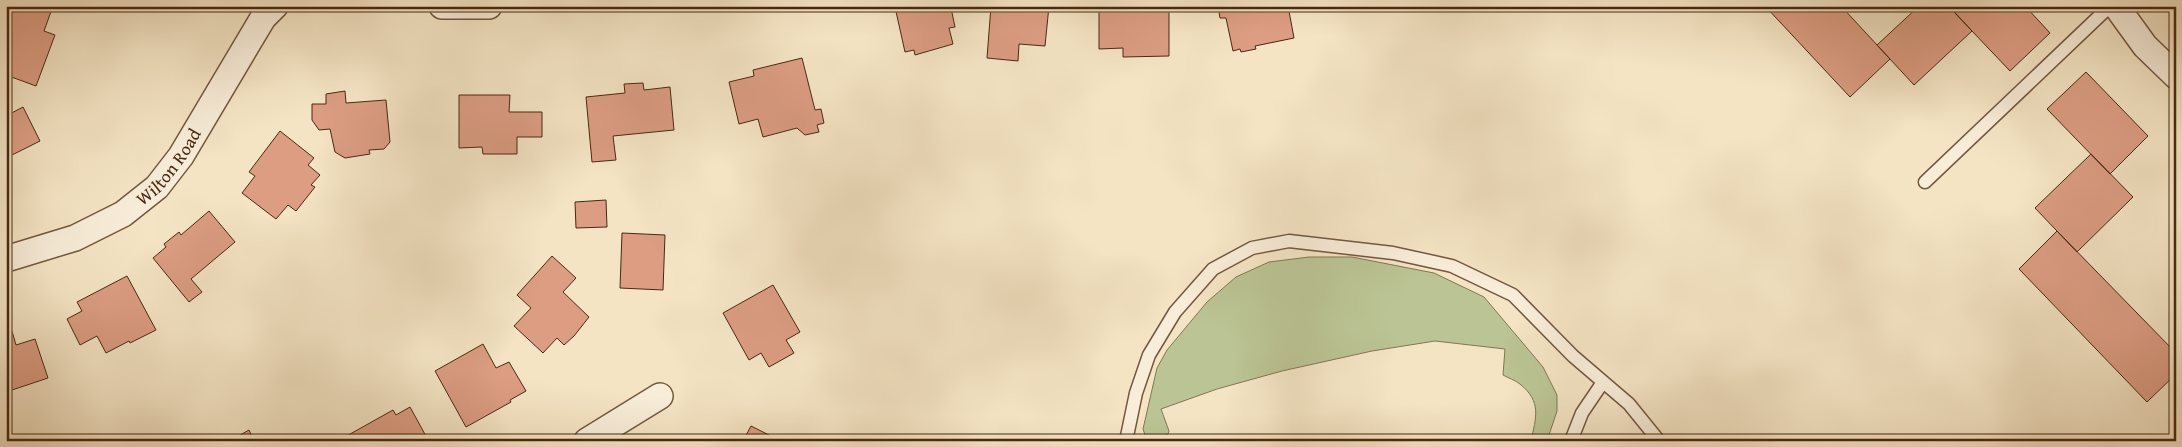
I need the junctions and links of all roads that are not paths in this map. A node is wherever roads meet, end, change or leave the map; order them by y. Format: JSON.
{"nodes":[{"id":1,"x":275,"y":6,"type":"edge"},
{"id":2,"x":489,"y":6,"type":"edge"},
{"id":3,"x":2110,"y":6,"type":"edge"},
{"id":4,"x":2116,"y":6,"type":"edge"},
{"id":5,"x":443,"y":7,"type":"edge"},
{"id":6,"x":2176,"y":76,"type":"edge"},
{"id":7,"x":1925,"y":182,"type":"dead end"},
{"id":8,"x":6,"y":258,"type":"edge"},
{"id":9,"x":1603,"y":382,"type":"junction"},
{"id":10,"x":660,"y":396,"type":"dead end"},
{"id":11,"x":587,"y":441,"type":"edge"},
{"id":12,"x":1126,"y":441,"type":"edge"},
{"id":13,"x":1571,"y":441,"type":"edge"},
{"id":14,"x":1659,"y":441,"type":"edge"}],
"edges":[{"from":1,"to":8,"type":"street","name":"Wilton Road"},
{"from":2,"to":5,"type":"street"},
{"from":3,"to":7,"type":"lane"},
{"from":4,"to":6,"type":"street"},
{"from":9,"to":12,"type":"lane"},
{"from":9,"to":13,"type":"lane"},
{"from":9,"to":14,"type":"lane"},
{"from":10,"to":11,"type":"street"}]}
